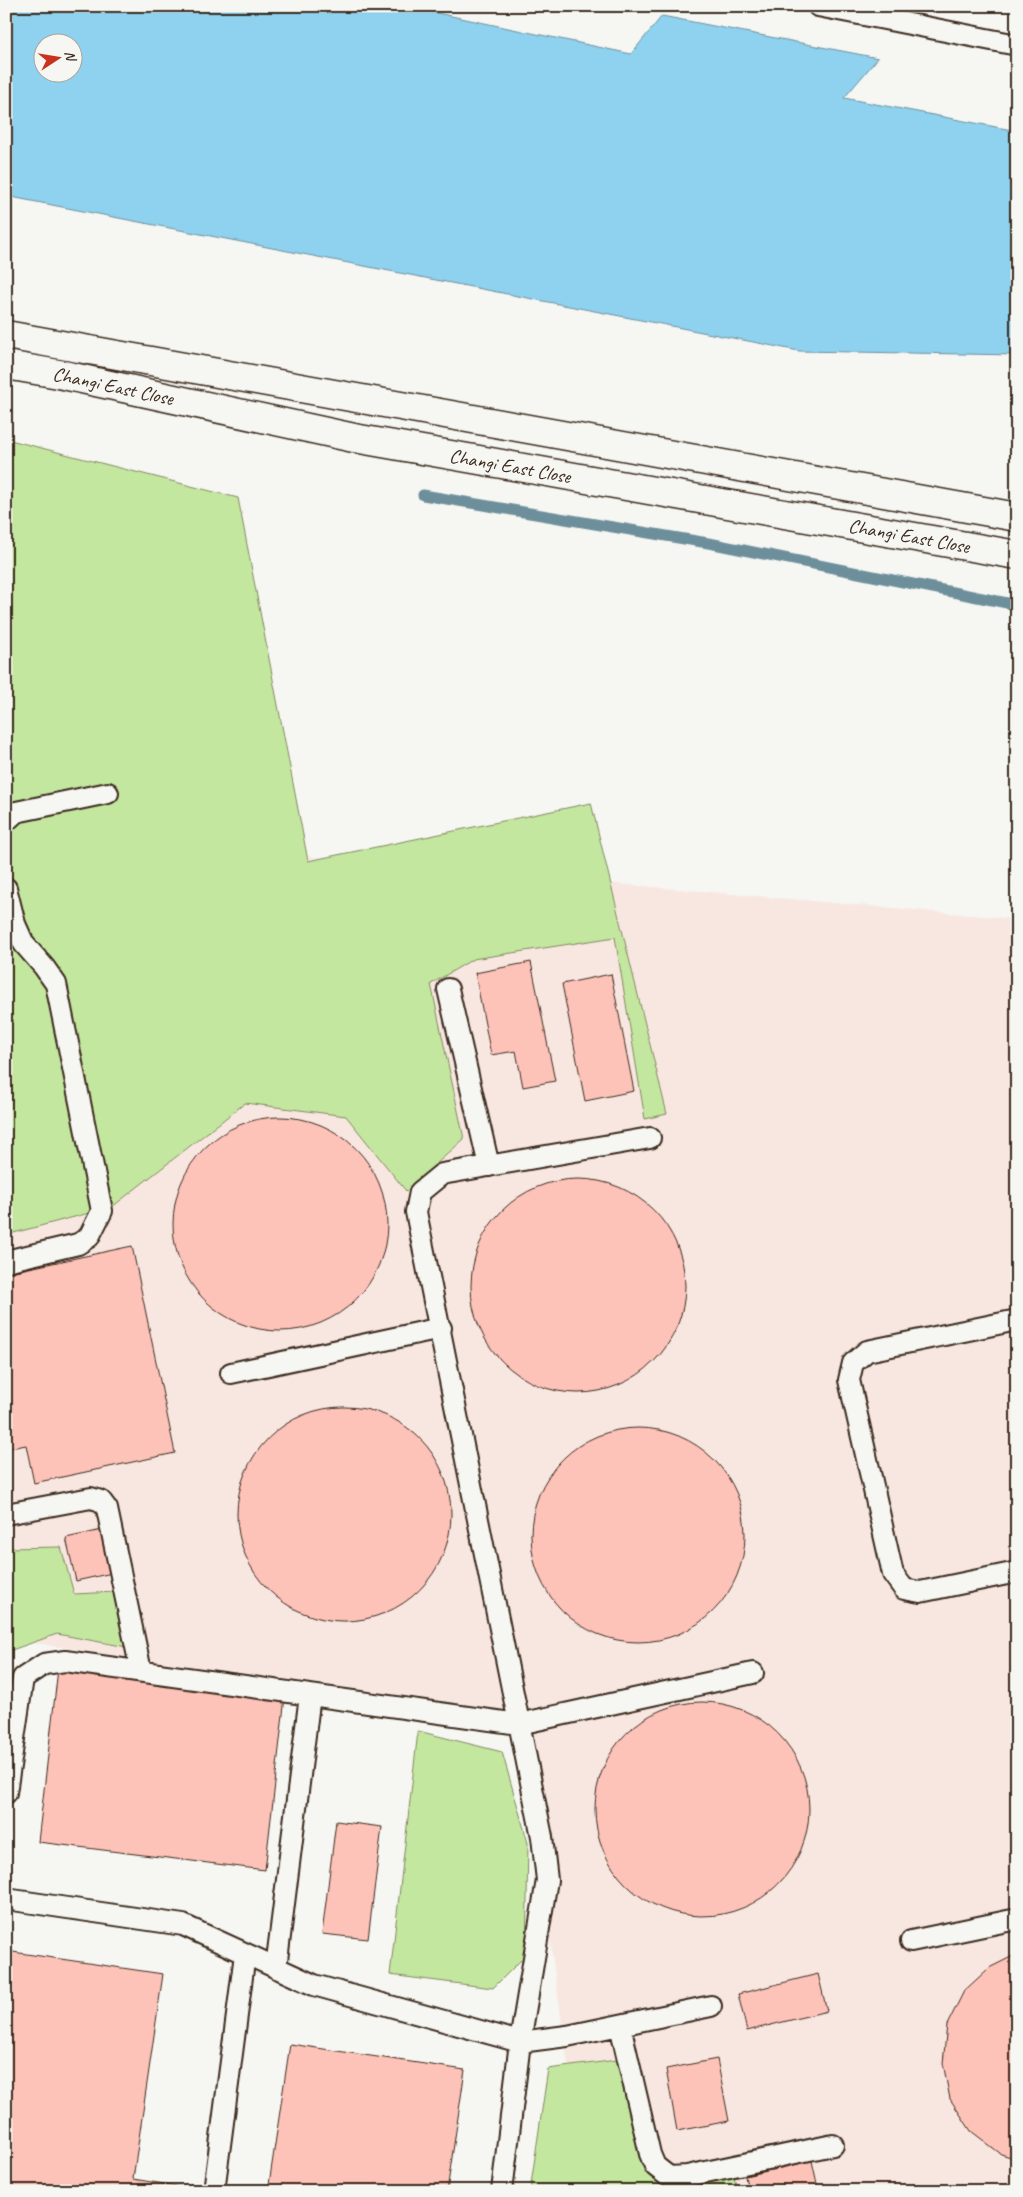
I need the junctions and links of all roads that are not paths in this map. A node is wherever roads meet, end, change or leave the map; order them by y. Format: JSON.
{"nodes":[{"id":1,"x":818,"y":6,"type":"edge"},
{"id":2,"x":1017,"y":45,"type":"edge"},
{"id":3,"x":6,"y":335,"type":"edge"},
{"id":4,"x":6,"y":364,"type":"edge"},
{"id":5,"x":1017,"y":517,"type":"edge"},
{"id":6,"x":1017,"y":555,"type":"edge"},
{"id":7,"x":108,"y":794,"type":"dead end"},
{"id":8,"x":6,"y":821,"type":"edge"},
{"id":9,"x":6,"y":888,"type":"edge"},
{"id":10,"x":448,"y":989,"type":"dead end"},
{"id":11,"x":650,"y":1138,"type":"dead end"},
{"id":12,"x":488,"y":1166,"type":"junction"},
{"id":13,"x":6,"y":1260,"type":"edge"},
{"id":14,"x":1017,"y":1320,"type":"edge"},
{"id":15,"x":441,"y":1328,"type":"junction"},
{"id":16,"x":231,"y":1373,"type":"dead end"},
{"id":17,"x":6,"y":1514,"type":"edge"},
{"id":18,"x":1017,"y":1572,"type":"edge"},
{"id":19,"x":141,"y":1671,"type":"junction"},
{"id":20,"x":753,"y":1673,"type":"dead end"},
{"id":21,"x":310,"y":1695,"type":"junction"},
{"id":22,"x":519,"y":1724,"type":"junction"},
{"id":23,"x":6,"y":1793,"type":"edge"},
{"id":24,"x":6,"y":1899,"type":"edge"},
{"id":25,"x":1017,"y":1919,"type":"edge"},
{"id":26,"x":911,"y":1941,"type":"dead end"},
{"id":27,"x":245,"y":1954,"type":"junction"},
{"id":28,"x":276,"y":1968,"type":"junction"},
{"id":29,"x":711,"y":2006,"type":"dead end"},
{"id":30,"x":620,"y":2025,"type":"junction"},
{"id":31,"x":520,"y":2042,"type":"junction"},
{"id":32,"x":833,"y":2144,"type":"dead end"},
{"id":33,"x":214,"y":2191,"type":"edge"},
{"id":34,"x":502,"y":2191,"type":"edge"}],
"edges":[{"from":1,"to":2,"type":"lane"},
{"from":3,"to":5,"type":"street","name":"Changi East Close"},
{"from":4,"to":6,"type":"street","name":"Changi East Close"},
{"from":7,"to":8,"type":"lane"},
{"from":9,"to":13,"type":"lane"},
{"from":10,"to":12,"type":"lane"},
{"from":11,"to":12,"type":"lane"},
{"from":12,"to":15,"type":"lane"},
{"from":14,"to":18,"type":"lane"},
{"from":15,"to":16,"type":"lane"},
{"from":15,"to":22,"type":"lane"},
{"from":17,"to":19,"type":"lane"},
{"from":19,"to":21,"type":"lane"},
{"from":19,"to":23,"type":"lane"},
{"from":20,"to":22,"type":"lane"},
{"from":21,"to":22,"type":"lane"},
{"from":21,"to":28,"type":"lane"},
{"from":22,"to":31,"type":"lane"},
{"from":24,"to":27,"type":"lane"},
{"from":25,"to":26,"type":"lane"},
{"from":27,"to":28,"type":"lane"},
{"from":27,"to":33,"type":"lane"},
{"from":28,"to":31,"type":"lane"},
{"from":29,"to":30,"type":"lane"},
{"from":30,"to":31,"type":"lane"},
{"from":30,"to":32,"type":"lane"},
{"from":31,"to":34,"type":"lane"}]}
